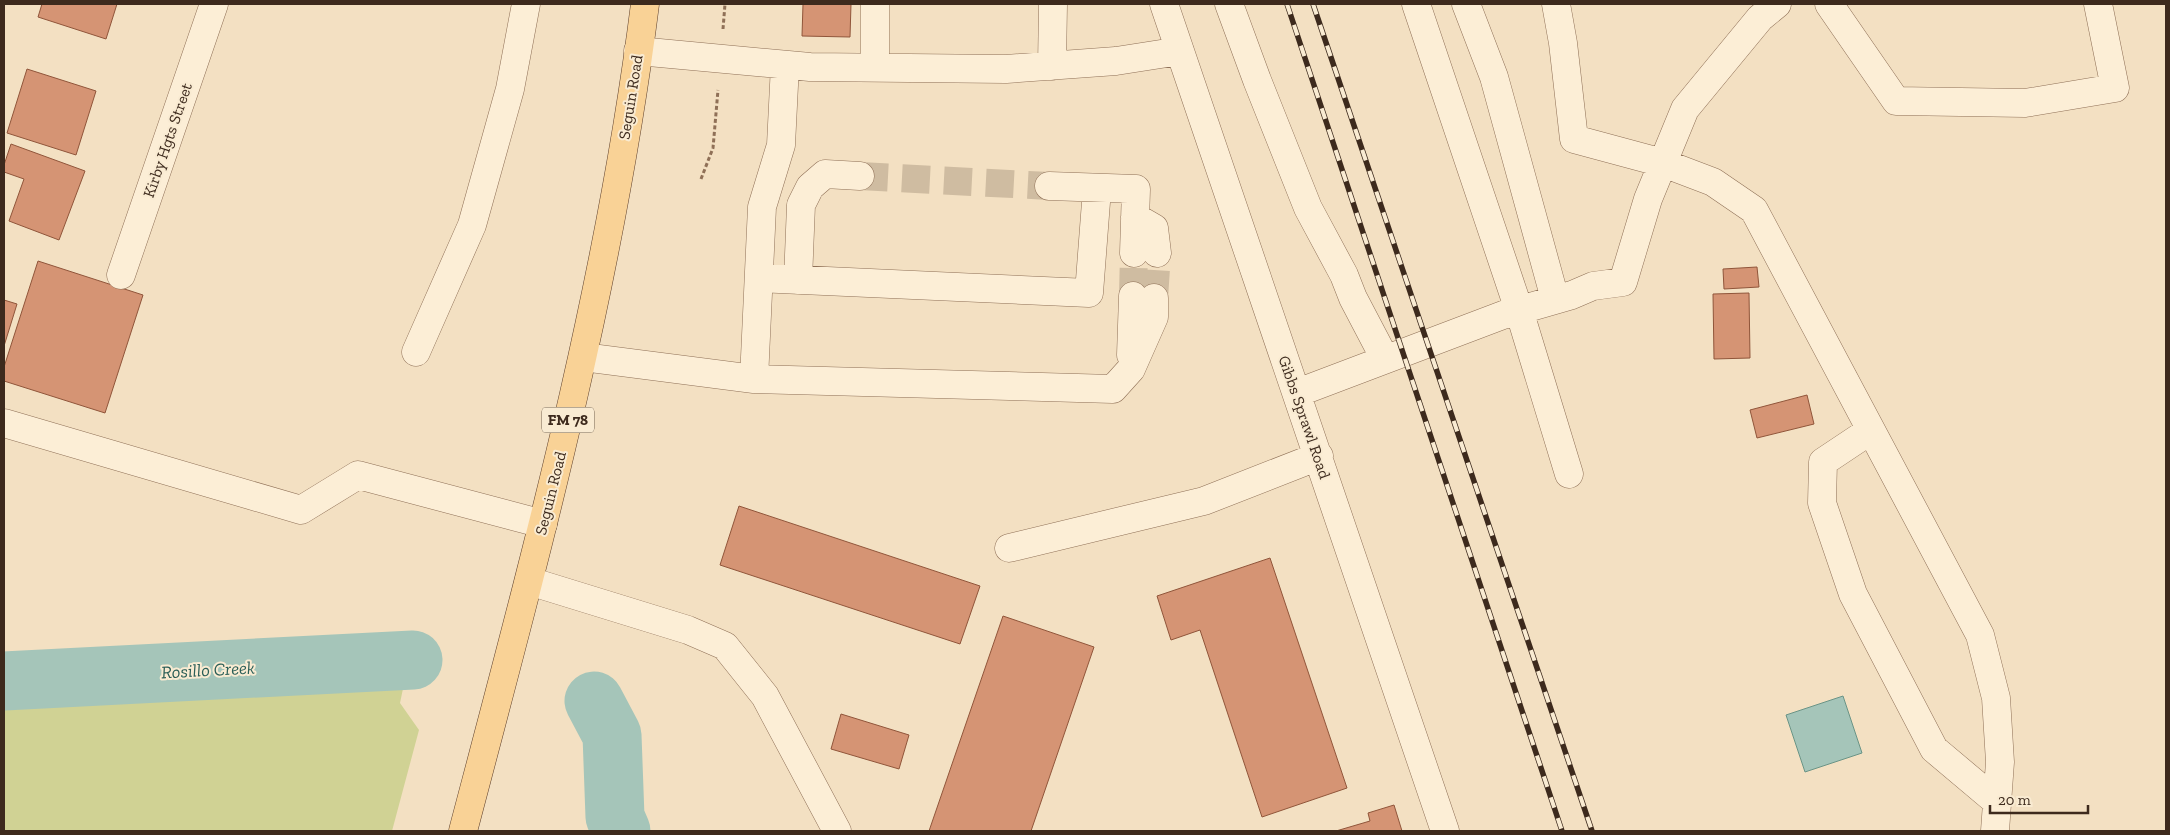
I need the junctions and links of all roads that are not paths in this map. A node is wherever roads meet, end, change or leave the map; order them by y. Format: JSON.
{"nodes":[{"id":1,"x":214,"y":4,"type":"edge"},
{"id":2,"x":526,"y":4,"type":"edge"},
{"id":3,"x":645,"y":4,"type":"edge"},
{"id":4,"x":875,"y":4,"type":"edge"},
{"id":5,"x":1053,"y":4,"type":"edge"},
{"id":6,"x":1164,"y":4,"type":"edge"},
{"id":7,"x":1229,"y":4,"type":"edge"},
{"id":8,"x":1416,"y":4,"type":"edge"},
{"id":9,"x":1466,"y":4,"type":"edge"},
{"id":10,"x":1556,"y":4,"type":"edge"},
{"id":11,"x":1777,"y":4,"type":"edge"},
{"id":12,"x":1829,"y":4,"type":"edge"},
{"id":13,"x":2098,"y":4,"type":"edge"},
{"id":14,"x":638,"y":51,"type":"junction"},
{"id":15,"x":1180,"y":51,"type":"junction"},
{"id":16,"x":785,"y":64,"type":"junction"},
{"id":17,"x":1052,"y":66,"type":"junction"},
{"id":18,"x":875,"y":68,"type":"junction"},
{"id":19,"x":1663,"y":163,"type":"junction"},
{"id":20,"x":860,"y":176,"type":"tunnel mouth"},
{"id":21,"x":1049,"y":186,"type":"tunnel mouth"},
{"id":22,"x":1097,"y":189,"type":"junction"},
{"id":23,"x":1145,"y":253,"type":"tunnel mouth"},
{"id":24,"x":121,"y":275,"type":"dead end"},
{"id":25,"x":759,"y":278,"type":"junction"},
{"id":26,"x":798,"y":280,"type":"junction"},
{"id":27,"x":1144,"y":297,"type":"tunnel mouth"},
{"id":28,"x":1555,"y":299,"type":"junction"},
{"id":29,"x":1519,"y":310,"type":"junction"},
{"id":30,"x":416,"y":352,"type":"dead end"},
{"id":31,"x":583,"y":357,"type":"junction"},
{"id":32,"x":1385,"y":359,"type":"junction"},
{"id":33,"x":754,"y":379,"type":"junction"},
{"id":34,"x":1297,"y":393,"type":"junction"},
{"id":35,"x":4,"y":423,"type":"edge"},
{"id":36,"x":1871,"y":430,"type":"junction"},
{"id":37,"x":1319,"y":456,"type":"junction"},
{"id":38,"x":1569,"y":474,"type":"dead end"},
{"id":39,"x":543,"y":524,"type":"junction"},
{"id":40,"x":1009,"y":548,"type":"dead end"},
{"id":41,"x":529,"y":581,"type":"junction"},
{"id":42,"x":1997,"y":802,"type":"junction"},
{"id":43,"x":463,"y":831,"type":"edge"},
{"id":44,"x":838,"y":831,"type":"edge"},
{"id":45,"x":1445,"y":831,"type":"edge"},
{"id":46,"x":1995,"y":831,"type":"edge"}],
"edges":[{"from":1,"to":24,"type":"street","name":"Kirby Hgts Street"},
{"from":2,"to":30,"type":"street"},
{"from":3,"to":14,"type":"main road","name":"Seguin Road","number":"FM 78"},
{"from":4,"to":18,"type":"street"},
{"from":5,"to":17,"type":"street"},
{"from":6,"to":15,"type":"street","name":"Gibbs Sprawl Road"},
{"from":7,"to":32,"type":"street"},
{"from":8,"to":29,"type":"street"},
{"from":9,"to":28,"type":"street"},
{"from":10,"to":19,"type":"street"},
{"from":11,"to":19,"type":"street"},
{"from":12,"to":13,"type":"street"},
{"from":14,"to":16,"type":"street"},
{"from":14,"to":31,"type":"main road","name":"Seguin Road","number":"FM 78"},
{"from":15,"to":17,"type":"street"},
{"from":15,"to":34,"type":"street","name":"Gibbs Sprawl Road"},
{"from":16,"to":18,"type":"street"},
{"from":16,"to":25,"type":"street"},
{"from":17,"to":18,"type":"street"},
{"from":19,"to":28,"type":"street"},
{"from":19,"to":36,"type":"street"},
{"from":20,"to":26,"type":"street"},
{"from":21,"to":22,"type":"street"},
{"from":22,"to":23,"type":"street"},
{"from":22,"to":26,"type":"street"},
{"from":25,"to":26,"type":"street"},
{"from":25,"to":33,"type":"street"},
{"from":27,"to":33,"type":"street"},
{"from":28,"to":29,"type":"street"},
{"from":29,"to":32,"type":"street"},
{"from":29,"to":38,"type":"street"},
{"from":31,"to":33,"type":"street"},
{"from":31,"to":39,"type":"main road","name":"Seguin Road","number":"FM 78"},
{"from":32,"to":34,"type":"street"},
{"from":34,"to":37,"type":"street","name":"Gibbs Sprawl Road"},
{"from":35,"to":39,"type":"street"},
{"from":36,"to":42,"type":"street"},
{"from":36,"to":42,"type":"street"},
{"from":37,"to":40,"type":"street"},
{"from":37,"to":45,"type":"street","name":"Gibbs Sprawl Road"},
{"from":39,"to":41,"type":"main road","name":"Seguin Road","number":"FM 78"},
{"from":41,"to":43,"type":"main road","name":"Seguin Road","number":"FM 78"},
{"from":41,"to":44,"type":"street"},
{"from":42,"to":46,"type":"street"}]}
